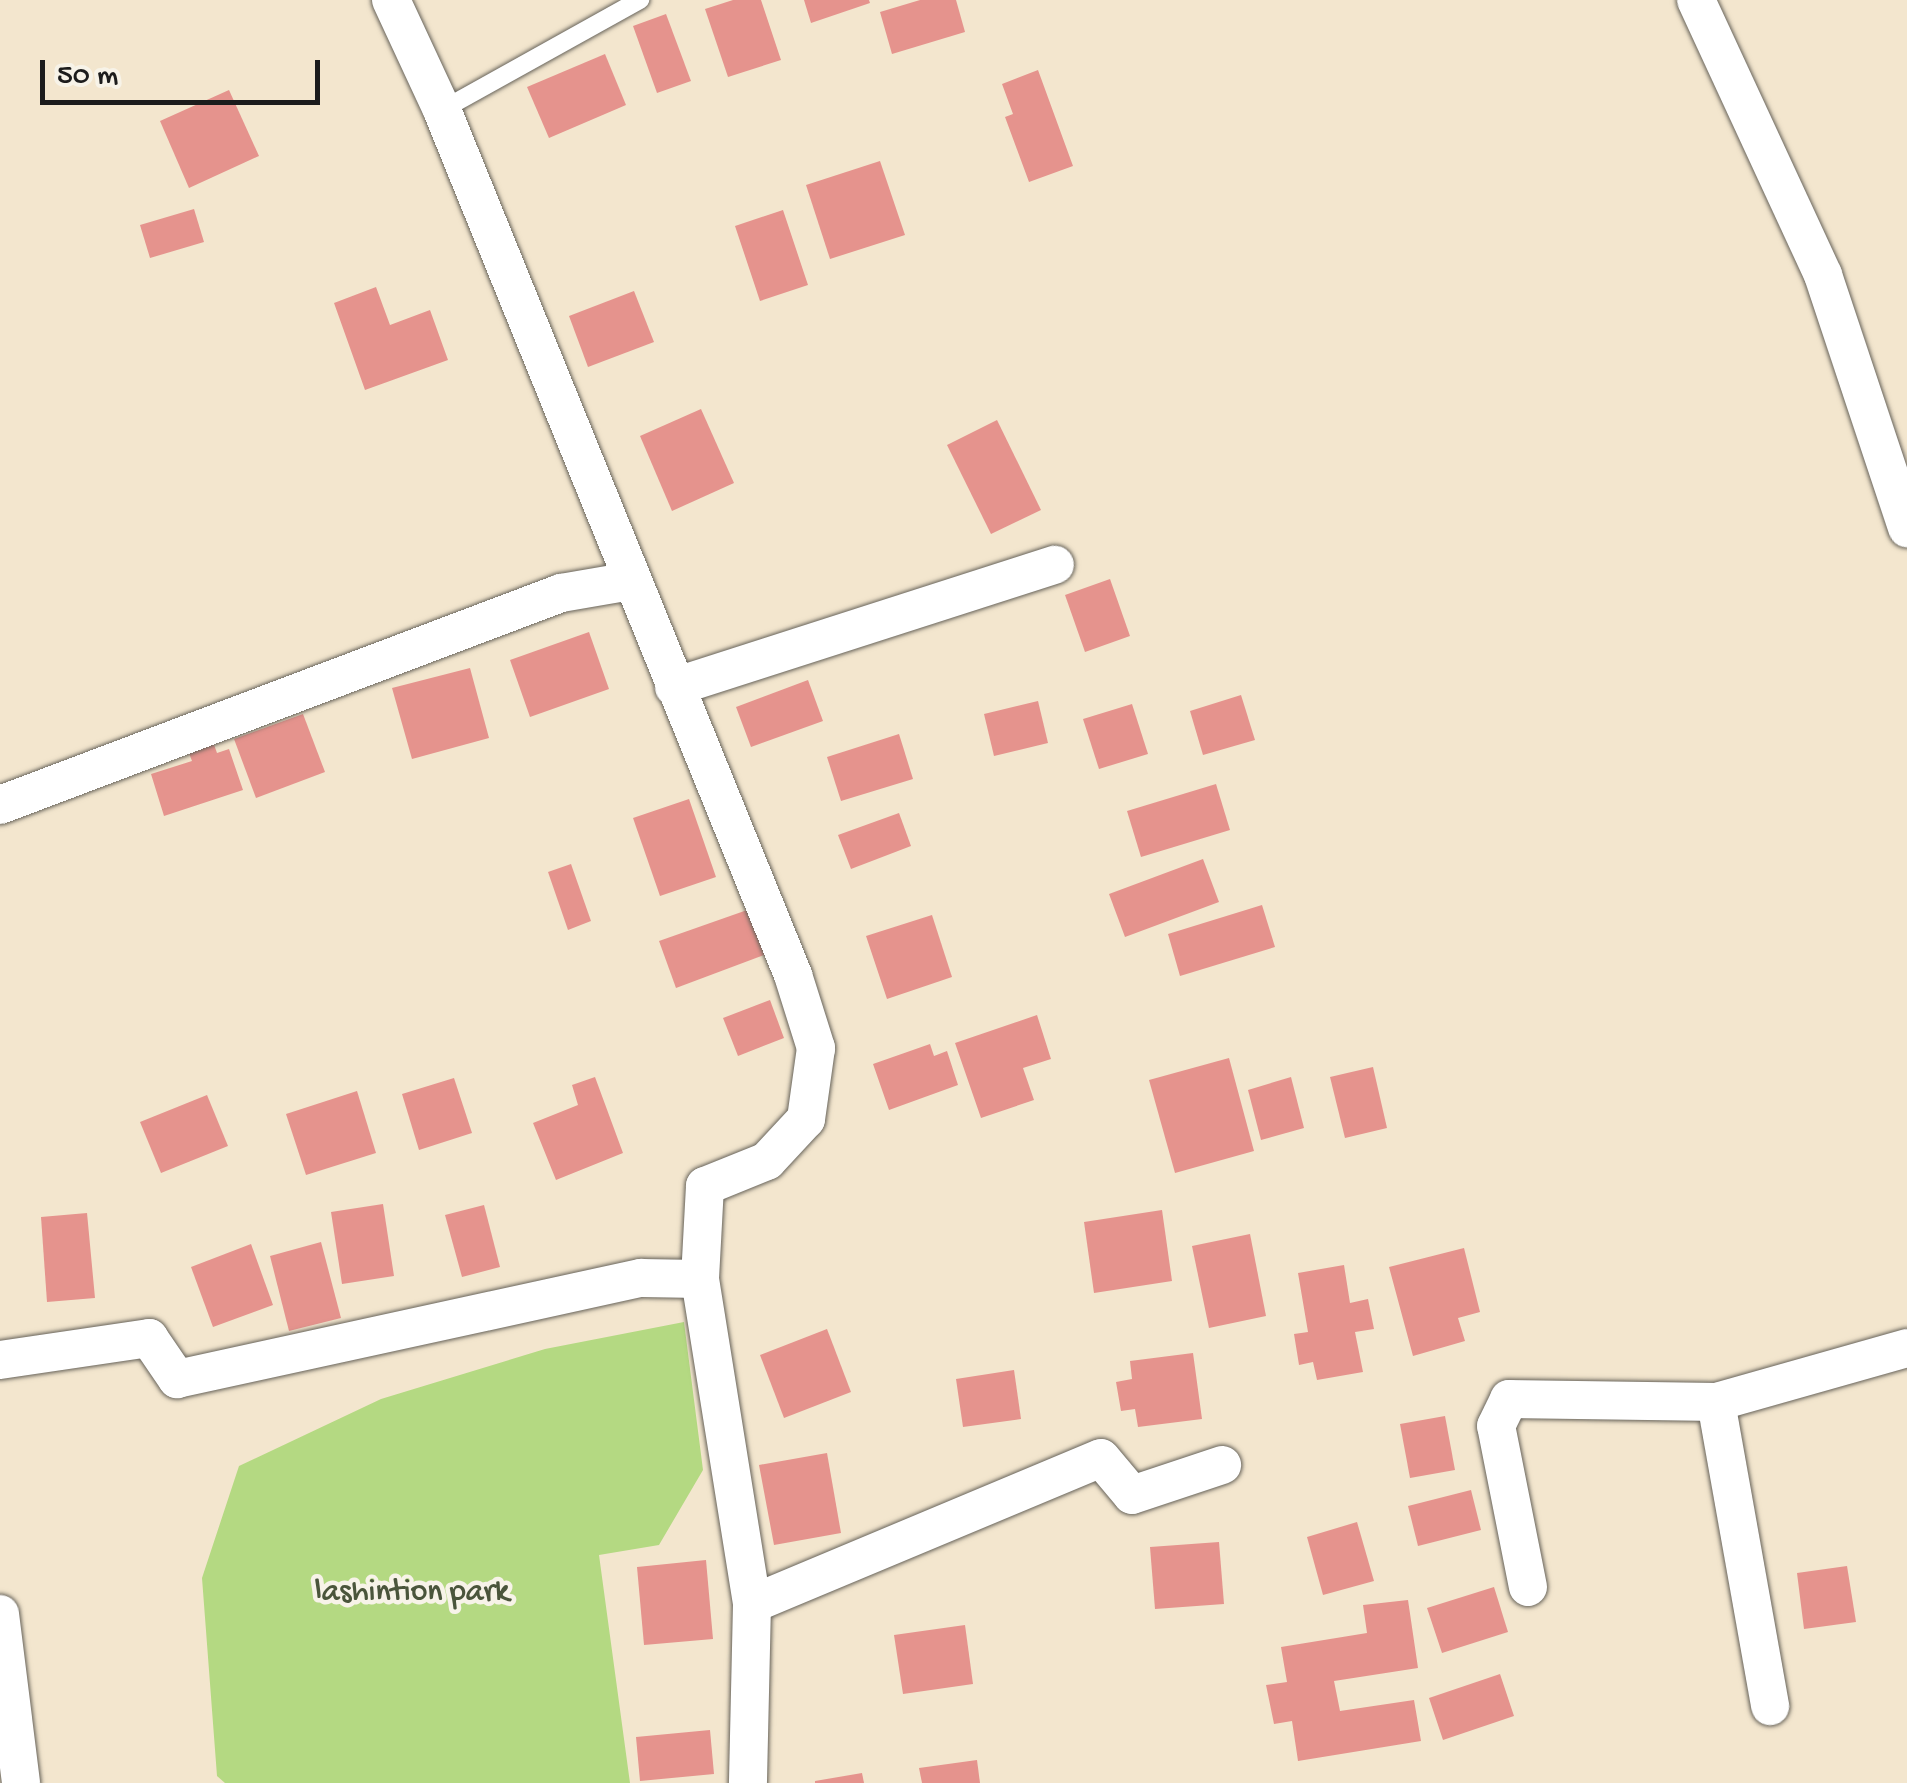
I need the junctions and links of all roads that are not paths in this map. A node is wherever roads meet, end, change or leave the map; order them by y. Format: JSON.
{"nodes":[{"id":1,"x":391,"y":0,"type":"edge"},
{"id":2,"x":640,"y":0,"type":"edge"},
{"id":3,"x":1696,"y":0,"type":"edge"},
{"id":4,"x":442,"y":110,"type":"junction"},
{"id":5,"x":1907,"y":528,"type":"edge"},
{"id":6,"x":1055,"y":566,"type":"dead end"},
{"id":7,"x":631,"y":581,"type":"junction"},
{"id":8,"x":674,"y":686,"type":"junction"},
{"id":9,"x":0,"y":805,"type":"edge"},
{"id":10,"x":700,"y":1279,"type":"junction"},
{"id":11,"x":1907,"y":1348,"type":"edge"},
{"id":12,"x":0,"y":1360,"type":"edge"},
{"id":13,"x":1716,"y":1402,"type":"junction"},
{"id":14,"x":1222,"y":1465,"type":"dead end"},
{"id":15,"x":1528,"y":1587,"type":"dead end"},
{"id":16,"x":752,"y":1604,"type":"junction"},
{"id":17,"x":0,"y":1614,"type":"edge"},
{"id":18,"x":1770,"y":1706,"type":"dead end"},
{"id":19,"x":20,"y":1783,"type":"edge"},
{"id":20,"x":748,"y":1783,"type":"edge"}],
"edges":[{"from":1,"to":4,"type":"street"},
{"from":2,"to":4,"type":"lane"},
{"from":3,"to":5,"type":"street"},
{"from":4,"to":7,"type":"street"},
{"from":6,"to":8,"type":"street"},
{"from":7,"to":8,"type":"street"},
{"from":7,"to":9,"type":"street"},
{"from":8,"to":10,"type":"street"},
{"from":10,"to":12,"type":"street"},
{"from":10,"to":16,"type":"street"},
{"from":11,"to":13,"type":"street"},
{"from":13,"to":15,"type":"street"},
{"from":13,"to":18,"type":"street"},
{"from":14,"to":16,"type":"street"},
{"from":16,"to":20,"type":"street"},
{"from":17,"to":19,"type":"street"}]}
